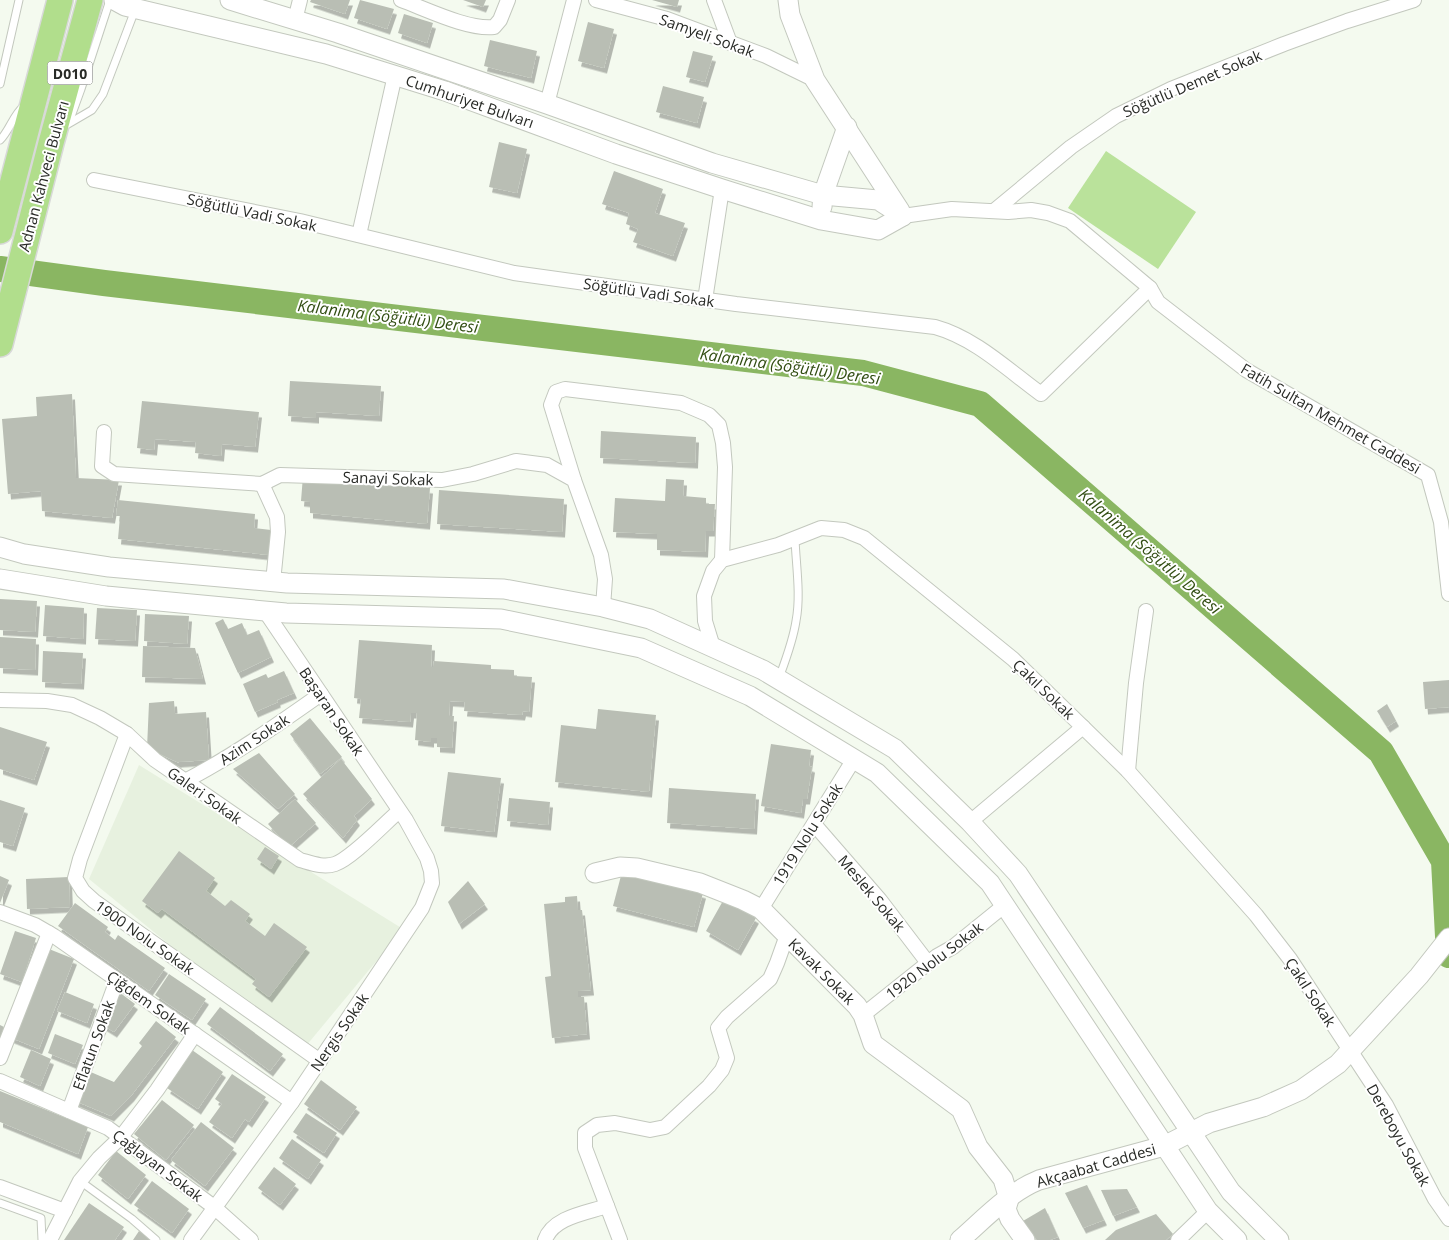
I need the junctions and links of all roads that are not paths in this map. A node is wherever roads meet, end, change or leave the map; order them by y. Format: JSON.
{"nodes":[{"id":1,"x":19,"y":0,"type":"edge"},
{"id":2,"x":60,"y":0,"type":"edge"},
{"id":3,"x":90,"y":0,"type":"edge"},
{"id":4,"x":112,"y":0,"type":"edge"},
{"id":5,"x":232,"y":0,"type":"edge"},
{"id":6,"x":300,"y":0,"type":"edge"},
{"id":7,"x":401,"y":0,"type":"edge"},
{"id":8,"x":508,"y":0,"type":"edge"},
{"id":9,"x":574,"y":0,"type":"edge"},
{"id":10,"x":596,"y":0,"type":"edge"},
{"id":11,"x":714,"y":0,"type":"edge"},
{"id":12,"x":788,"y":0,"type":"edge"},
{"id":13,"x":1414,"y":0,"type":"edge"},
{"id":14,"x":136,"y":7,"type":"junction"},
{"id":15,"x":295,"y":20,"type":"junction"},
{"id":16,"x":730,"y":43,"type":"junction"},
{"id":17,"x":395,"y":75,"type":"junction"},
{"id":18,"x":814,"y":80,"type":"junction"},
{"id":19,"x":0,"y":84,"type":"edge"},
{"id":20,"x":33,"y":102,"type":"junction"},
{"id":21,"x":547,"y":104,"type":"junction"},
{"id":22,"x":68,"y":124,"type":"junction"},
{"id":23,"x":847,"y":127,"type":"junction"},
{"id":24,"x":0,"y":140,"type":"edge"},
{"id":25,"x":50,"y":144,"type":"junction"},
{"id":26,"x":94,"y":180,"type":"dead end"},
{"id":27,"x":722,"y":189,"type":"junction"},
{"id":28,"x":823,"y":195,"type":"junction"},
{"id":29,"x":994,"y":211,"type":"junction"},
{"id":30,"x":903,"y":216,"type":"junction"},
{"id":31,"x":821,"y":220,"type":"junction"},
{"id":32,"x":0,"y":231,"type":"edge"},
{"id":33,"x":359,"y":235,"type":"junction"},
{"id":34,"x":1150,"y":288,"type":"junction"},
{"id":35,"x":705,"y":300,"type":"junction"},
{"id":36,"x":0,"y":344,"type":"edge"},
{"id":37,"x":104,"y":432,"type":"dead end"},
{"id":38,"x":574,"y":480,"type":"junction"},
{"id":39,"x":262,"y":484,"type":"junction"},
{"id":40,"x":794,"y":539,"type":"junction"},
{"id":41,"x":0,"y":547,"type":"edge"},
{"id":42,"x":722,"y":560,"type":"junction"},
{"id":43,"x":0,"y":579,"type":"edge"},
{"id":44,"x":273,"y":582,"type":"junction"},
{"id":45,"x":1449,"y":594,"type":"edge"},
{"id":46,"x":602,"y":607,"type":"junction"},
{"id":47,"x":1146,"y":610,"type":"dead end"},
{"id":48,"x":265,"y":611,"type":"junction"},
{"id":49,"x":713,"y":647,"type":"junction"},
{"id":50,"x":779,"y":679,"type":"junction"},
{"id":51,"x":321,"y":694,"type":"junction"},
{"id":52,"x":0,"y":700,"type":"edge"},
{"id":53,"x":1083,"y":727,"type":"junction"},
{"id":54,"x":127,"y":734,"type":"junction"},
{"id":55,"x":854,"y":759,"type":"junction"},
{"id":56,"x":1128,"y":771,"type":"junction"},
{"id":57,"x":185,"y":781,"type":"junction"},
{"id":58,"x":399,"y":811,"type":"junction"},
{"id":59,"x":970,"y":822,"type":"junction"},
{"id":60,"x":814,"y":824,"type":"junction"},
{"id":61,"x":595,"y":874,"type":"dead end"},
{"id":62,"x":1005,"y":905,"type":"junction"},
{"id":63,"x":761,"y":909,"type":"junction"},
{"id":64,"x":0,"y":912,"type":"edge"},
{"id":65,"x":49,"y":933,"type":"junction"},
{"id":66,"x":787,"y":935,"type":"junction"},
{"id":67,"x":1449,"y":938,"type":"edge"},
{"id":68,"x":928,"y":963,"type":"junction"},
{"id":69,"x":117,"y":980,"type":"junction"},
{"id":70,"x":863,"y":1015,"type":"junction"},
{"id":71,"x":194,"y":1034,"type":"junction"},
{"id":72,"x":1350,"y":1051,"type":"junction"},
{"id":73,"x":0,"y":1058,"type":"edge"},
{"id":74,"x":320,"y":1061,"type":"junction"},
{"id":75,"x":0,"y":1081,"type":"edge"},
{"id":76,"x":292,"y":1102,"type":"junction"},
{"id":77,"x":70,"y":1111,"type":"junction"},
{"id":78,"x":1190,"y":1132,"type":"junction"},
{"id":79,"x":122,"y":1137,"type":"junction"},
{"id":80,"x":1164,"y":1146,"type":"junction"},
{"id":81,"x":80,"y":1181,"type":"junction"},
{"id":82,"x":0,"y":1187,"type":"edge"},
{"id":83,"x":1009,"y":1199,"type":"junction"},
{"id":84,"x":0,"y":1203,"type":"edge"},
{"id":85,"x":607,"y":1206,"type":"junction"},
{"id":86,"x":214,"y":1207,"type":"junction"},
{"id":87,"x":65,"y":1211,"type":"junction"},
{"id":88,"x":1208,"y":1211,"type":"junction"},
{"id":89,"x":1449,"y":1219,"type":"edge"},
{"id":90,"x":42,"y":1240,"type":"edge"},
{"id":91,"x":50,"y":1240,"type":"edge"},
{"id":92,"x":156,"y":1240,"type":"edge"},
{"id":93,"x":191,"y":1240,"type":"edge"},
{"id":94,"x":250,"y":1240,"type":"edge"},
{"id":95,"x":545,"y":1240,"type":"edge"},
{"id":96,"x":620,"y":1240,"type":"edge"},
{"id":97,"x":960,"y":1240,"type":"edge"},
{"id":98,"x":1025,"y":1240,"type":"edge"},
{"id":99,"x":1178,"y":1240,"type":"edge"},
{"id":100,"x":1237,"y":1240,"type":"edge"},
{"id":101,"x":1279,"y":1240,"type":"edge"}],
"edges":[{"from":1,"to":19,"type":"lane"},
{"from":2,"to":20,"type":"highway","name":"Adnan Kahveci Bulvarı","number":"D010"},
{"from":3,"to":25,"type":"highway","name":"Adnan Kahveci Bulvarı","number":"D010"},
{"from":4,"to":14,"type":"street","name":"Cumhuriyet Bulvarı"},
{"from":4,"to":22,"type":"lane"},
{"from":5,"to":15,"type":"street","name":"Cumhuriyet Bulvarı"},
{"from":6,"to":15,"type":"street"},
{"from":7,"to":8,"type":"street"},
{"from":9,"to":21,"type":"street"},
{"from":10,"to":16,"type":"street","name":"Samyeli Sokak"},
{"from":11,"to":16,"type":"street"},
{"from":12,"to":18,"type":"street"},
{"from":13,"to":29,"type":"street","name":"Söğütlü Demet Sokak"},
{"from":14,"to":17,"type":"street","name":"Cumhuriyet Bulvarı"},
{"from":14,"to":22,"type":"lane"},
{"from":15,"to":21,"type":"street","name":"Cumhuriyet Bulvarı"},
{"from":16,"to":18,"type":"street","name":"Samyeli Sokak"},
{"from":17,"to":27,"type":"street","name":"Cumhuriyet Bulvarı"},
{"from":17,"to":33,"type":"street"},
{"from":18,"to":23,"type":"street"},
{"from":20,"to":24,"type":"lane"},
{"from":20,"to":32,"type":"highway","name":"Adnan Kahveci Bulvarı","number":"D010"},
{"from":21,"to":28,"type":"street","name":"Cumhuriyet Bulvarı"},
{"from":22,"to":25,"type":"lane"},
{"from":23,"to":28,"type":"street"},
{"from":23,"to":30,"type":"street"},
{"from":25,"to":36,"type":"highway","name":"Adnan Kahveci Bulvarı","number":"D010"},
{"from":26,"to":33,"type":"street","name":"Söğütlü Vadi Sokak"},
{"from":27,"to":31,"type":"street","name":"Cumhuriyet Bulvarı"},
{"from":27,"to":35,"type":"street"},
{"from":28,"to":30,"type":"street","name":"Cumhuriyet Bulvarı"},
{"from":28,"to":31,"type":"street"},
{"from":29,"to":30,"type":"street","name":"Fatih Sultan Mehmet Caddesi"},
{"from":29,"to":34,"type":"street","name":"Fatih Sultan Mehmet Caddesi"},
{"from":30,"to":31,"type":"street","name":"Cumhuriyet Bulvarı"},
{"from":33,"to":35,"type":"street","name":"Söğütlü Vadi Sokak"},
{"from":34,"to":35,"type":"street","name":"Söğütlü Vadi Sokak"},
{"from":34,"to":45,"type":"street","name":"Fatih Sultan Mehmet Caddesi"},
{"from":37,"to":39,"type":"street","name":"Sanayi Sokak"},
{"from":38,"to":39,"type":"street","name":"Sanayi Sokak"},
{"from":38,"to":42,"type":"street"},
{"from":38,"to":46,"type":"street"},
{"from":39,"to":44,"type":"street"},
{"from":40,"to":42,"type":"street","name":"Çakıl Sokak"},
{"from":40,"to":50,"type":"lane"},
{"from":40,"to":53,"type":"street","name":"Çakıl Sokak"},
{"from":41,"to":44,"type":"street"},
{"from":42,"to":49,"type":"street"},
{"from":43,"to":48,"type":"street"},
{"from":44,"to":46,"type":"street"},
{"from":46,"to":49,"type":"street"},
{"from":47,"to":56,"type":"street"},
{"from":48,"to":51,"type":"street","name":"Başaran Sokak"},
{"from":48,"to":55,"type":"street"},
{"from":49,"to":50,"type":"street"},
{"from":50,"to":59,"type":"street"},
{"from":51,"to":57,"type":"street","name":"Azim Sokak"},
{"from":51,"to":58,"type":"street","name":"Başaran Sokak"},
{"from":52,"to":54,"type":"street","name":"Galeri Sokak"},
{"from":53,"to":56,"type":"street","name":"Çakıl Sokak"},
{"from":53,"to":59,"type":"street"},
{"from":54,"to":57,"type":"street","name":"Galeri Sokak"},
{"from":54,"to":74,"type":"street","name":"1900 Nolu Sokak"},
{"from":55,"to":60,"type":"street","name":"1919 Nolu Sokak"},
{"from":55,"to":62,"type":"street"},
{"from":56,"to":72,"type":"street","name":"Çakıl Sokak"},
{"from":57,"to":58,"type":"street","name":"Galeri Sokak"},
{"from":58,"to":74,"type":"street","name":"Nergis Sokak"},
{"from":59,"to":78,"type":"street"},
{"from":60,"to":63,"type":"street","name":"1919 Nolu Sokak"},
{"from":60,"to":68,"type":"street","name":"Meslek Sokak"},
{"from":61,"to":63,"type":"street","name":"Kavak Sokak"},
{"from":62,"to":68,"type":"street","name":"1920 Nolu Sokak"},
{"from":62,"to":80,"type":"street"},
{"from":63,"to":66,"type":"street","name":"Kavak Sokak"},
{"from":64,"to":65,"type":"street","name":"Çiğdem Sokak"},
{"from":65,"to":69,"type":"street","name":"Çiğdem Sokak"},
{"from":65,"to":73,"type":"street"},
{"from":66,"to":70,"type":"street","name":"Kavak Sokak"},
{"from":66,"to":85,"type":"street"},
{"from":67,"to":72,"type":"street","name":"Akçaabat Caddesi"},
{"from":68,"to":70,"type":"street","name":"1920 Nolu Sokak"},
{"from":69,"to":71,"type":"street","name":"Çiğdem Sokak"},
{"from":69,"to":77,"type":"street","name":"Eflatun Sokak"},
{"from":70,"to":83,"type":"street","name":"Kavak Sokak"},
{"from":71,"to":76,"type":"street","name":"Çiğdem Sokak"},
{"from":71,"to":79,"type":"street"},
{"from":72,"to":78,"type":"street","name":"Akçaabat Caddesi"},
{"from":72,"to":89,"type":"street","name":"Dereboyu Sokak"},
{"from":74,"to":76,"type":"street","name":"Nergis Sokak"},
{"from":75,"to":77,"type":"street","name":"Çağlayan Sokak"},
{"from":76,"to":86,"type":"street","name":"Nergis Sokak"},
{"from":77,"to":79,"type":"street","name":"Çağlayan Sokak"},
{"from":78,"to":80,"type":"street","name":"Akçaabat Caddesi"},
{"from":78,"to":101,"type":"street"},
{"from":79,"to":81,"type":"street"},
{"from":79,"to":86,"type":"street","name":"Çağlayan Sokak"},
{"from":80,"to":83,"type":"street","name":"Akçaabat Caddesi"},
{"from":80,"to":88,"type":"street"},
{"from":81,"to":87,"type":"street"},
{"from":81,"to":92,"type":"lane"},
{"from":82,"to":87,"type":"street"},
{"from":83,"to":97,"type":"street","name":"Akçaabat Caddesi"},
{"from":83,"to":98,"type":"street","name":"Kavak Sokak"},
{"from":84,"to":90,"type":"lane"},
{"from":85,"to":95,"type":"street"},
{"from":85,"to":96,"type":"street"},
{"from":86,"to":93,"type":"street","name":"Nergis Sokak"},
{"from":86,"to":94,"type":"street","name":"Çağlayan Sokak"},
{"from":87,"to":91,"type":"street"},
{"from":88,"to":99,"type":"street"},
{"from":88,"to":100,"type":"street"}]}
